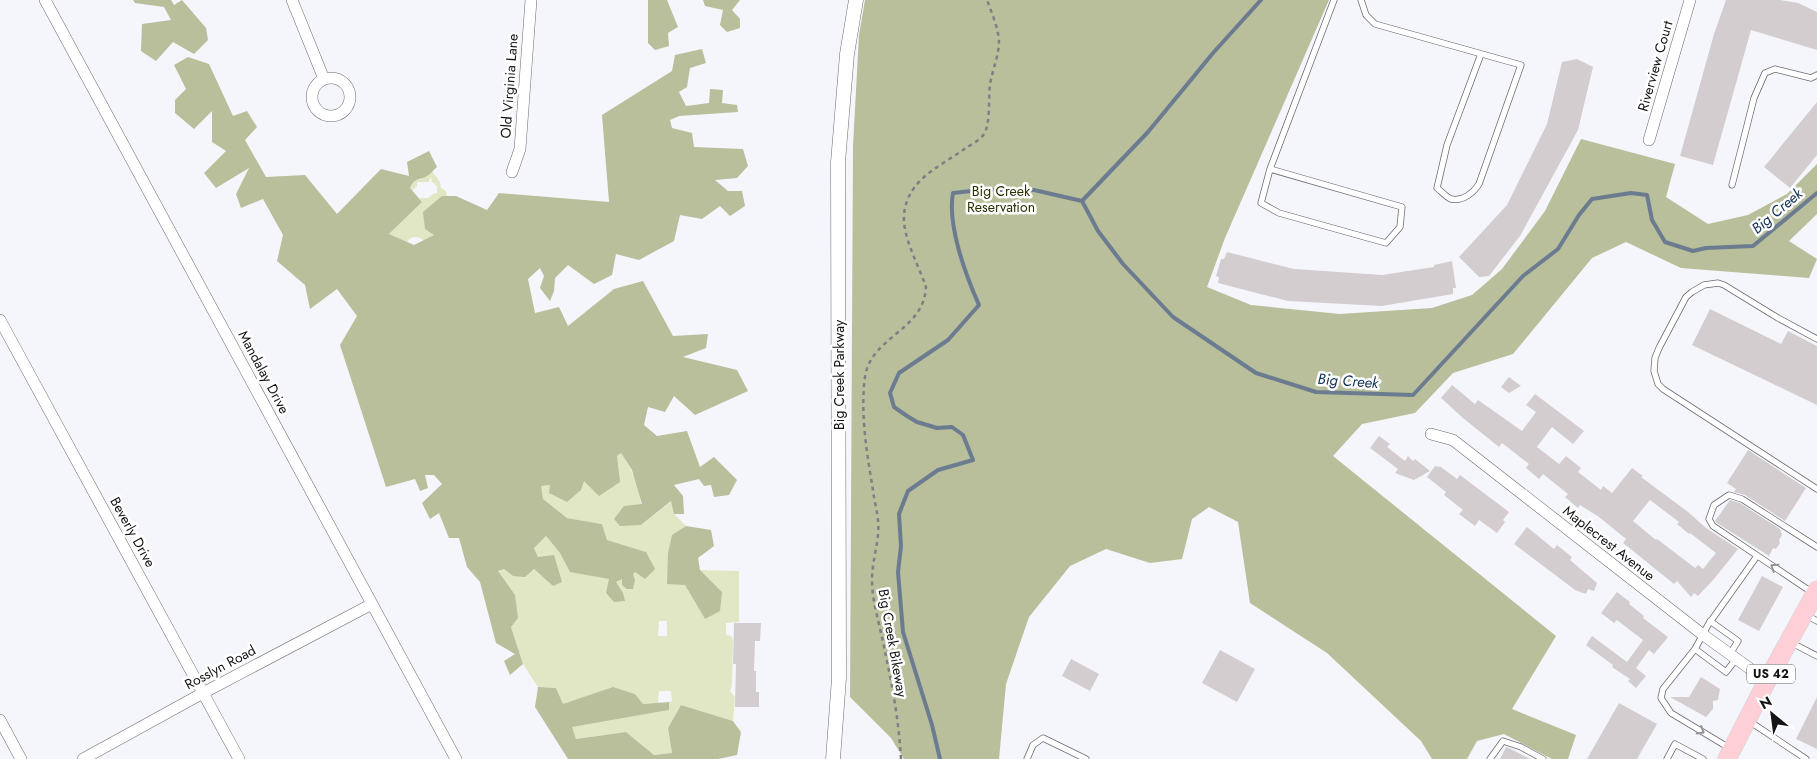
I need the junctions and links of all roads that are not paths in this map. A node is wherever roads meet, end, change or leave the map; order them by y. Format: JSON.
{"nodes":[{"id":1,"x":45,"y":0,"type":"edge"},
{"id":2,"x":292,"y":0,"type":"edge"},
{"id":3,"x":531,"y":0,"type":"edge"},
{"id":4,"x":856,"y":0,"type":"edge"},
{"id":5,"x":1334,"y":0,"type":"edge"},
{"id":6,"x":1361,"y":0,"type":"edge"},
{"id":7,"x":1690,"y":0,"type":"edge"},
{"id":8,"x":1482,"y":54,"type":"junction"},
{"id":9,"x":1817,"y":75,"type":"edge"},
{"id":10,"x":324,"y":79,"type":"dead end"},
{"id":11,"x":1649,"y":140,"type":"dead end"},
{"id":12,"x":1270,"y":169,"type":"junction"},
{"id":13,"x":512,"y":172,"type":"dead end"},
{"id":14,"x":1732,"y":185,"type":"dead end"},
{"id":15,"x":0,"y":320,"type":"edge"},
{"id":16,"x":1817,"y":339,"type":"edge"},
{"id":17,"x":1431,"y":434,"type":"dead end"},
{"id":18,"x":1817,"y":490,"type":"edge"},
{"id":19,"x":1817,"y":546,"type":"edge"},
{"id":20,"x":1757,"y":556,"type":"junction"},
{"id":21,"x":1816,"y":592,"type":"edge"},
{"id":22,"x":372,"y":604,"type":"junction"},
{"id":23,"x":1810,"y":617,"type":"edge"},
{"id":24,"x":1710,"y":621,"type":"junction"},
{"id":25,"x":1702,"y":634,"type":"junction"},
{"id":26,"x":1789,"y":641,"type":"junction"},
{"id":27,"x":1695,"y":649,"type":"junction"},
{"id":28,"x":1733,"y":656,"type":"junction"},
{"id":29,"x":1817,"y":656,"type":"edge"},
{"id":30,"x":1767,"y":681,"type":"junction"},
{"id":31,"x":203,"y":693,"type":"junction"},
{"id":32,"x":0,"y":720,"type":"edge"},
{"id":33,"x":1747,"y":720,"type":"junction"},
{"id":34,"x":835,"y":756,"type":"edge"},
{"id":35,"x":1728,"y":757,"type":"edge"},
{"id":36,"x":21,"y":759,"type":"edge"},
{"id":37,"x":83,"y":759,"type":"edge"},
{"id":38,"x":239,"y":759,"type":"edge"},
{"id":39,"x":456,"y":759,"type":"edge"},
{"id":40,"x":1027,"y":759,"type":"edge"},
{"id":41,"x":1086,"y":759,"type":"edge"},
{"id":42,"x":1490,"y":759,"type":"edge"},
{"id":43,"x":1543,"y":759,"type":"edge"},
{"id":44,"x":1666,"y":759,"type":"edge"},
{"id":45,"x":1703,"y":759,"type":"edge"},
{"id":46,"x":1806,"y":759,"type":"edge"}],
"edges":[{"from":1,"to":22,"type":"street","name":"Mandalay Drive"},
{"from":2,"to":10,"type":"street"},
{"from":3,"to":13,"type":"street","name":"Old Virginia Lane"},
{"from":4,"to":34,"type":"street","name":"Big Creek Parkway"},
{"from":5,"to":12,"type":"lane"},
{"from":6,"to":8,"type":"lane"},
{"from":7,"to":11,"type":"street","name":"Riverview Court"},
{"from":8,"to":8,"type":"lane"},
{"from":9,"to":14,"type":"lane"},
{"from":12,"to":12,"type":"lane"},
{"from":15,"to":31,"type":"street","name":"Beverly Drive"},
{"from":16,"to":18,"type":"lane"},
{"from":17,"to":25,"type":"street","name":"Maplecrest Avenue"},
{"from":19,"to":20,"type":"lane"},
{"from":21,"to":20,"type":"lane","one_way":true},
{"from":20,"to":24,"type":"lane"},
{"from":21,"to":23,"type":"main road","number":"US 42"},
{"from":22,"to":31,"type":"street","name":"Rosslyn Road"},
{"from":22,"to":39,"type":"street","name":"Mandalay Drive"},
{"from":23,"to":26,"type":"main road","number":"US 42"},
{"from":24,"to":25,"type":"lane"},
{"from":24,"to":28,"type":"lane"},
{"from":25,"to":27,"type":"lane"},
{"from":25,"to":28,"type":"street","name":"Maplecrest Avenue"},
{"from":26,"to":29,"type":"lane"},
{"from":26,"to":30,"type":"main road","number":"US 42"},
{"from":27,"to":28,"type":"lane"},
{"from":27,"to":35,"type":"lane","one_way":true},
{"from":28,"to":30,"type":"street","name":"Maplecrest Avenue"},
{"from":30,"to":33,"type":"main road","number":"US 42"},
{"from":31,"to":37,"type":"street","name":"Rosslyn Road"},
{"from":31,"to":38,"type":"street","name":"Beverly Drive"},
{"from":32,"to":36,"type":"street"},
{"from":33,"to":35,"type":"main road","number":"US 42"},
{"from":33,"to":46,"type":"lane"},
{"from":40,"to":41,"type":"lane"},
{"from":42,"to":43,"type":"lane"},
{"from":44,"to":45,"type":"lane"}]}
